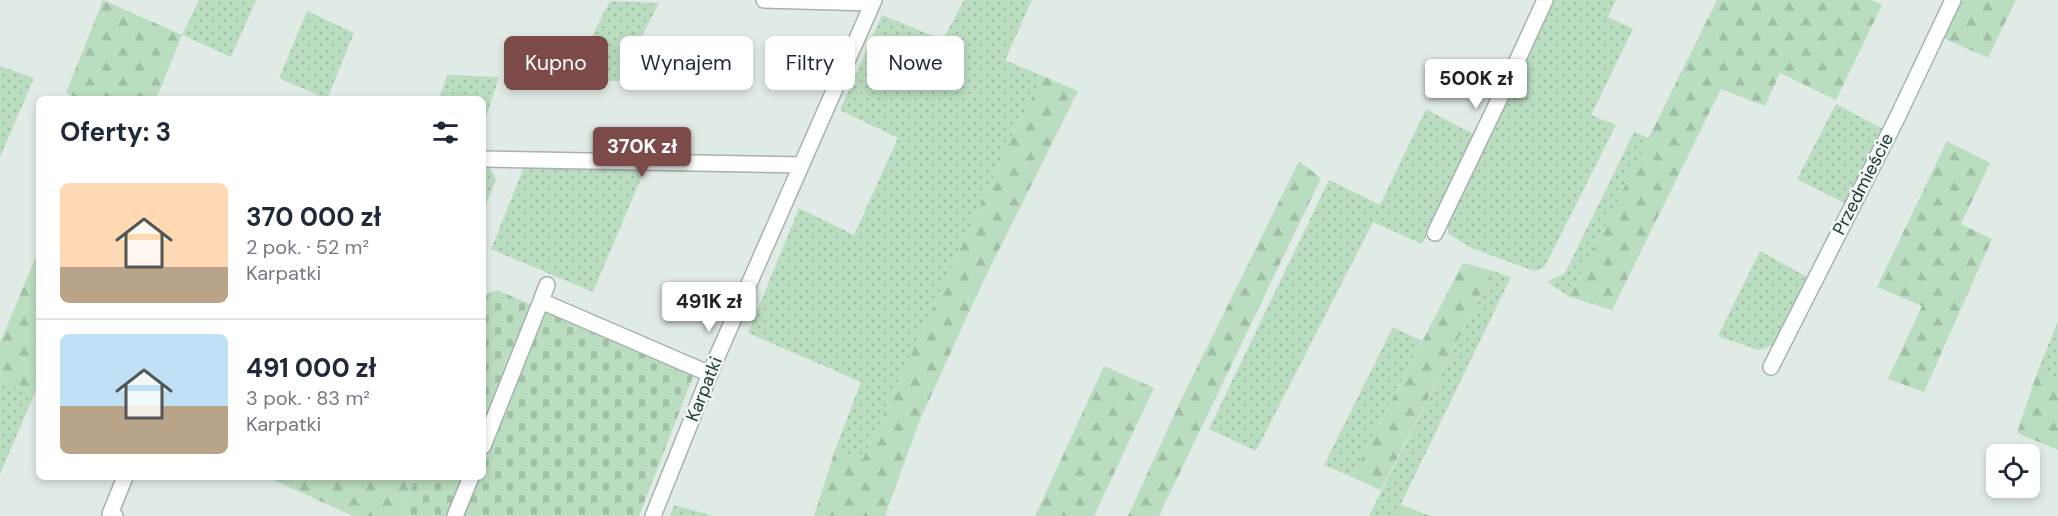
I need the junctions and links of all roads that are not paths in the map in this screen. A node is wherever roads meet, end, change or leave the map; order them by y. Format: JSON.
{"nodes":[{"id":1,"x":764,"y":0,"type":"edge"},
{"id":2,"x":1545,"y":0,"type":"edge"},
{"id":3,"x":1953,"y":0,"type":"edge"},
{"id":4,"x":873,"y":2,"type":"edge"},
{"id":5,"x":486,"y":159,"type":"edge"},
{"id":6,"x":801,"y":165,"type":"junction"},
{"id":7,"x":1435,"y":233,"type":"dead end"},
{"id":8,"x":547,"y":285,"type":"dead end"},
{"id":9,"x":541,"y":301,"type":"junction"},
{"id":10,"x":1771,"y":367,"type":"dead end"},
{"id":11,"x":710,"y":374,"type":"junction"},
{"id":12,"x":486,"y":438,"type":"edge"},
{"id":13,"x":124,"y":480,"type":"edge"},
{"id":14,"x":470,"y":480,"type":"edge"},
{"id":15,"x":111,"y":515,"type":"edge"},
{"id":16,"x":455,"y":516,"type":"edge"},
{"id":17,"x":653,"y":516,"type":"edge"}],
"edges":[{"from":1,"to":4,"type":"street","name":"Karpatki"},
{"from":2,"to":7,"type":"street"},
{"from":3,"to":10,"type":"street","name":"Przedmieście"},
{"from":4,"to":6,"type":"street","name":"Karpatki"},
{"from":5,"to":6,"type":"street"},
{"from":6,"to":11,"type":"street","name":"Karpatki"},
{"from":8,"to":9,"type":"street"},
{"from":9,"to":11,"type":"street"},
{"from":9,"to":12,"type":"street"},
{"from":11,"to":17,"type":"street","name":"Karpatki"},
{"from":13,"to":15,"type":"street"},
{"from":14,"to":16,"type":"street"}]}
